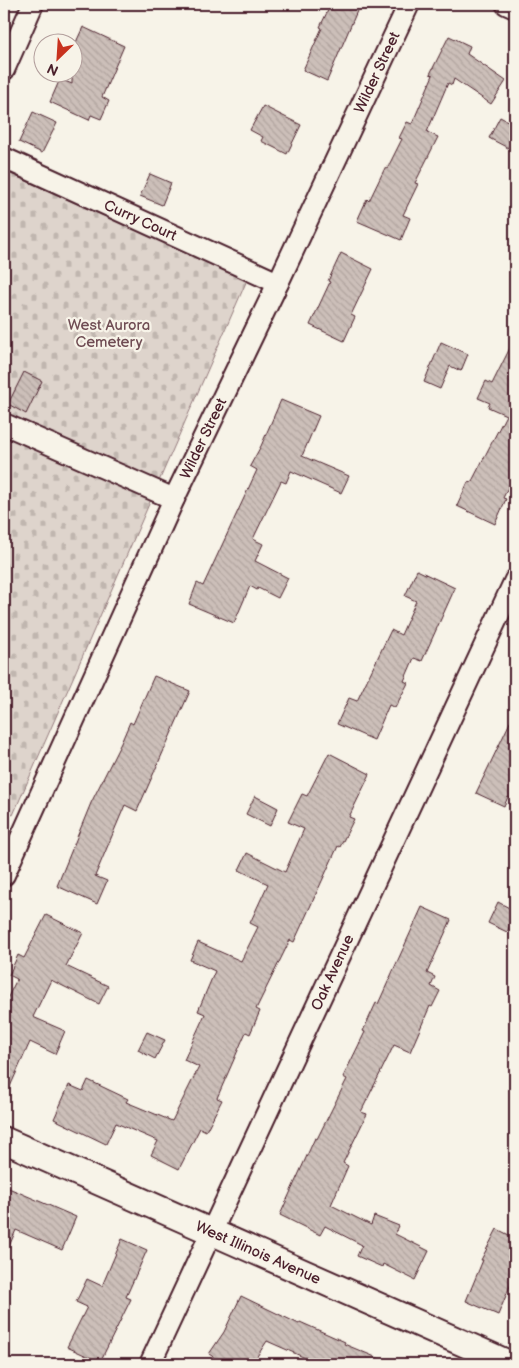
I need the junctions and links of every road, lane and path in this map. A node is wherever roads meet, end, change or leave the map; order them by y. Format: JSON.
{"nodes":[{"id":1,"x":33,"y":4,"type":"edge"},
{"id":2,"x":409,"y":4,"type":"edge"},
{"id":3,"x":506,"y":4,"type":"edge"},
{"id":4,"x":515,"y":8,"type":"edge"},
{"id":5,"x":4,"y":70,"type":"edge"},
{"id":6,"x":4,"y":158,"type":"edge"},
{"id":7,"x":278,"y":283,"type":"junction"},
{"id":8,"x":4,"y":424,"type":"edge"},
{"id":9,"x":174,"y":499,"type":"junction"},
{"id":10,"x":515,"y":580,"type":"edge"},
{"id":11,"x":4,"y":875,"type":"edge"},
{"id":12,"x":4,"y":1140,"type":"edge"},
{"id":13,"x":212,"y":1232,"type":"junction"},
{"id":14,"x":150,"y":1364,"type":"edge"},
{"id":15,"x":510,"y":1364,"type":"edge"}],
"edges":[{"from":1,"to":5,"type":"street"},
{"from":2,"to":7,"type":"street","name":"Wilder Street"},
{"from":3,"to":4,"type":"street"},
{"from":6,"to":7,"type":"street","name":"Curry Court"},
{"from":7,"to":9,"type":"street","name":"Wilder Street"},
{"from":8,"to":9,"type":"street"},
{"from":9,"to":11,"type":"street","name":"Wilder Street"},
{"from":10,"to":13,"type":"street","name":"Oak Avenue"},
{"from":12,"to":13,"type":"main road","name":"West Illinois Avenue"},
{"from":13,"to":14,"type":"street","name":"Oak Avenue"},
{"from":13,"to":15,"type":"main road","name":"West Illinois Avenue"}]}
